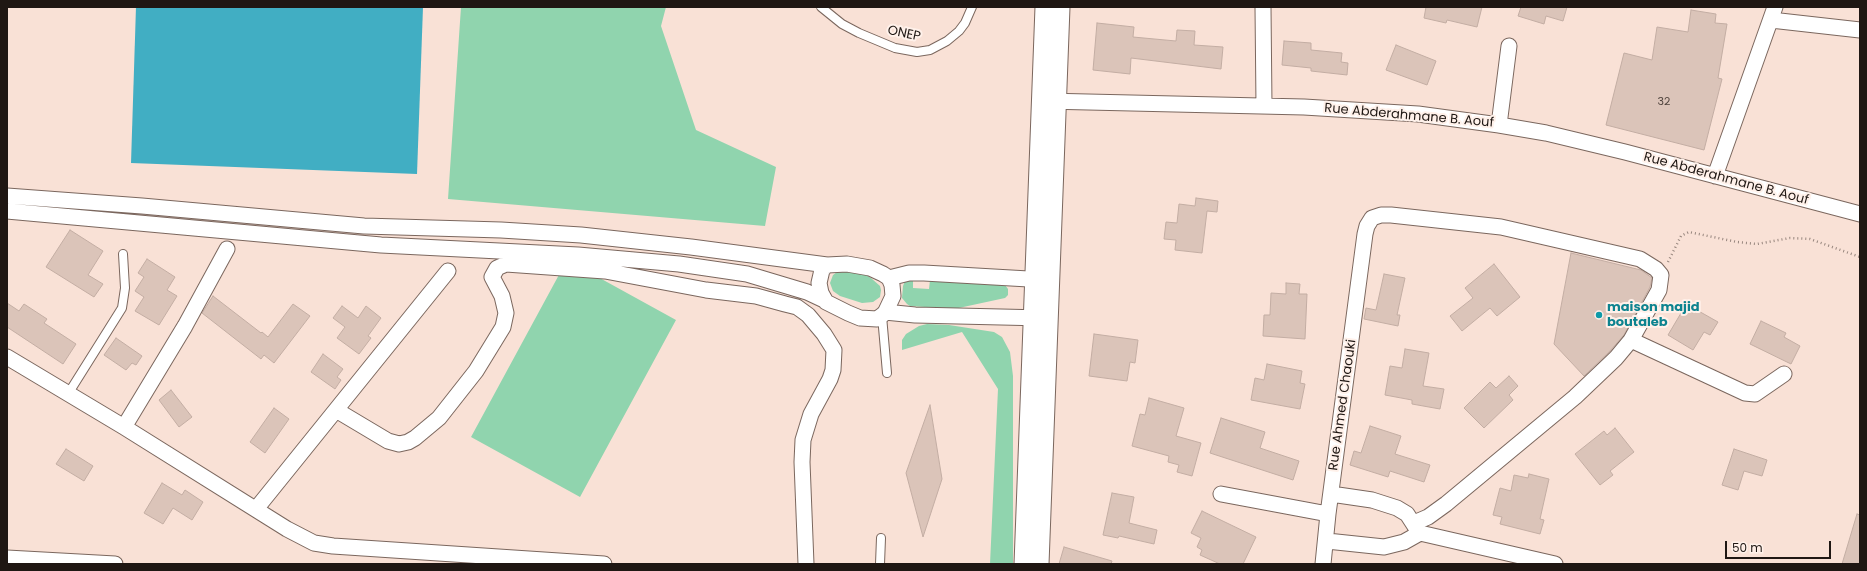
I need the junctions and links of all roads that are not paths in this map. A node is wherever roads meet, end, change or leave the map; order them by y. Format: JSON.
{"nodes":[{"id":1,"x":821,"y":7,"type":"edge"},
{"id":2,"x":972,"y":7,"type":"edge"},
{"id":3,"x":1045,"y":7,"type":"edge"},
{"id":4,"x":1060,"y":7,"type":"edge"},
{"id":5,"x":1263,"y":7,"type":"edge"},
{"id":6,"x":1773,"y":14,"type":"edge"},
{"id":7,"x":1860,"y":30,"type":"edge"},
{"id":8,"x":1510,"y":46,"type":"dead end"},
{"id":9,"x":1050,"y":101,"type":"junction"},
{"id":10,"x":1264,"y":106,"type":"junction"},
{"id":11,"x":1499,"y":124,"type":"junction"},
{"id":12,"x":1716,"y":176,"type":"junction"},
{"id":13,"x":7,"y":196,"type":"edge"},
{"id":14,"x":7,"y":211,"type":"edge"},
{"id":15,"x":1860,"y":214,"type":"edge"},
{"id":16,"x":227,"y":249,"type":"dead end"},
{"id":17,"x":123,"y":254,"type":"dead end"},
{"id":18,"x":827,"y":265,"type":"junction"},
{"id":19,"x":448,"y":271,"type":"dead end"},
{"id":20,"x":889,"y":278,"type":"junction"},
{"id":21,"x":1043,"y":279,"type":"junction"},
{"id":22,"x":824,"y":300,"type":"junction"},
{"id":23,"x":884,"y":314,"type":"junction"},
{"id":24,"x":1041,"y":318,"type":"junction"},
{"id":25,"x":1631,"y":340,"type":"junction"},
{"id":26,"x":7,"y":357,"type":"edge"},
{"id":27,"x":887,"y":373,"type":"dead end"},
{"id":28,"x":1784,"y":374,"type":"dead end"},
{"id":29,"x":68,"y":394,"type":"junction"},
{"id":30,"x":336,"y":410,"type":"junction"},
{"id":31,"x":124,"y":427,"type":"junction"},
{"id":32,"x":1221,"y":494,"type":"dead end"},
{"id":33,"x":1331,"y":494,"type":"junction"},
{"id":34,"x":256,"y":509,"type":"junction"},
{"id":35,"x":1328,"y":514,"type":"junction"},
{"id":36,"x":1417,"y":528,"type":"junction"},
{"id":37,"x":881,"y":538,"type":"dead end"},
{"id":38,"x":1327,"y":541,"type":"junction"},
{"id":39,"x":7,"y":558,"type":"edge"},
{"id":40,"x":115,"y":564,"type":"edge"},
{"id":41,"x":604,"y":564,"type":"edge"},
{"id":42,"x":806,"y":564,"type":"edge"},
{"id":43,"x":880,"y":564,"type":"edge"},
{"id":44,"x":1024,"y":564,"type":"edge"},
{"id":45,"x":1039,"y":564,"type":"edge"},
{"id":46,"x":1323,"y":564,"type":"edge"},
{"id":47,"x":1555,"y":564,"type":"edge"}],
"edges":[{"from":1,"to":2,"type":"lane","name":"ONEP"},
{"from":3,"to":9,"type":"street"},
{"from":4,"to":9,"type":"street"},
{"from":5,"to":10,"type":"street"},
{"from":6,"to":7,"type":"street"},
{"from":6,"to":12,"type":"street"},
{"from":8,"to":11,"type":"street"},
{"from":9,"to":10,"type":"street","name":"Rue Abderahmane B. Aouf"},
{"from":9,"to":21,"type":"street"},
{"from":10,"to":11,"type":"street","name":"Rue Abderahmane B. Aouf"},
{"from":11,"to":12,"type":"street","name":"Rue Abderahmane B. Aouf"},
{"from":12,"to":15,"type":"street","name":"Rue Abderahmane B. Aouf"},
{"from":13,"to":18,"type":"street"},
{"from":14,"to":22,"type":"street"},
{"from":16,"to":31,"type":"street"},
{"from":17,"to":29,"type":"lane"},
{"from":18,"to":20,"type":"street"},
{"from":18,"to":22,"type":"street"},
{"from":19,"to":30,"type":"street"},
{"from":20,"to":21,"type":"street"},
{"from":20,"to":23,"type":"street"},
{"from":21,"to":24,"type":"street"},
{"from":22,"to":23,"type":"street"},
{"from":23,"to":24,"type":"street"},
{"from":23,"to":27,"type":"lane"},
{"from":24,"to":44,"type":"street"},
{"from":24,"to":45,"type":"street"},
{"from":25,"to":28,"type":"street"},
{"from":25,"to":33,"type":"street","name":"Rue Ahmed Chaouki"},
{"from":25,"to":36,"type":"street"},
{"from":26,"to":29,"type":"street"},
{"from":29,"to":31,"type":"street"},
{"from":30,"to":34,"type":"street"},
{"from":30,"to":42,"type":"street"},
{"from":31,"to":34,"type":"street"},
{"from":32,"to":35,"type":"street"},
{"from":33,"to":35,"type":"street","name":"Rue Ahmed Chaouki"},
{"from":33,"to":36,"type":"street"},
{"from":34,"to":41,"type":"street"},
{"from":35,"to":38,"type":"street","name":"Rue Ahmed Chaouki"},
{"from":36,"to":38,"type":"street"},
{"from":36,"to":47,"type":"street"},
{"from":37,"to":43,"type":"lane"},
{"from":38,"to":46,"type":"street","name":"Rue Ahmed Chaouki"},
{"from":39,"to":40,"type":"street"}]}
